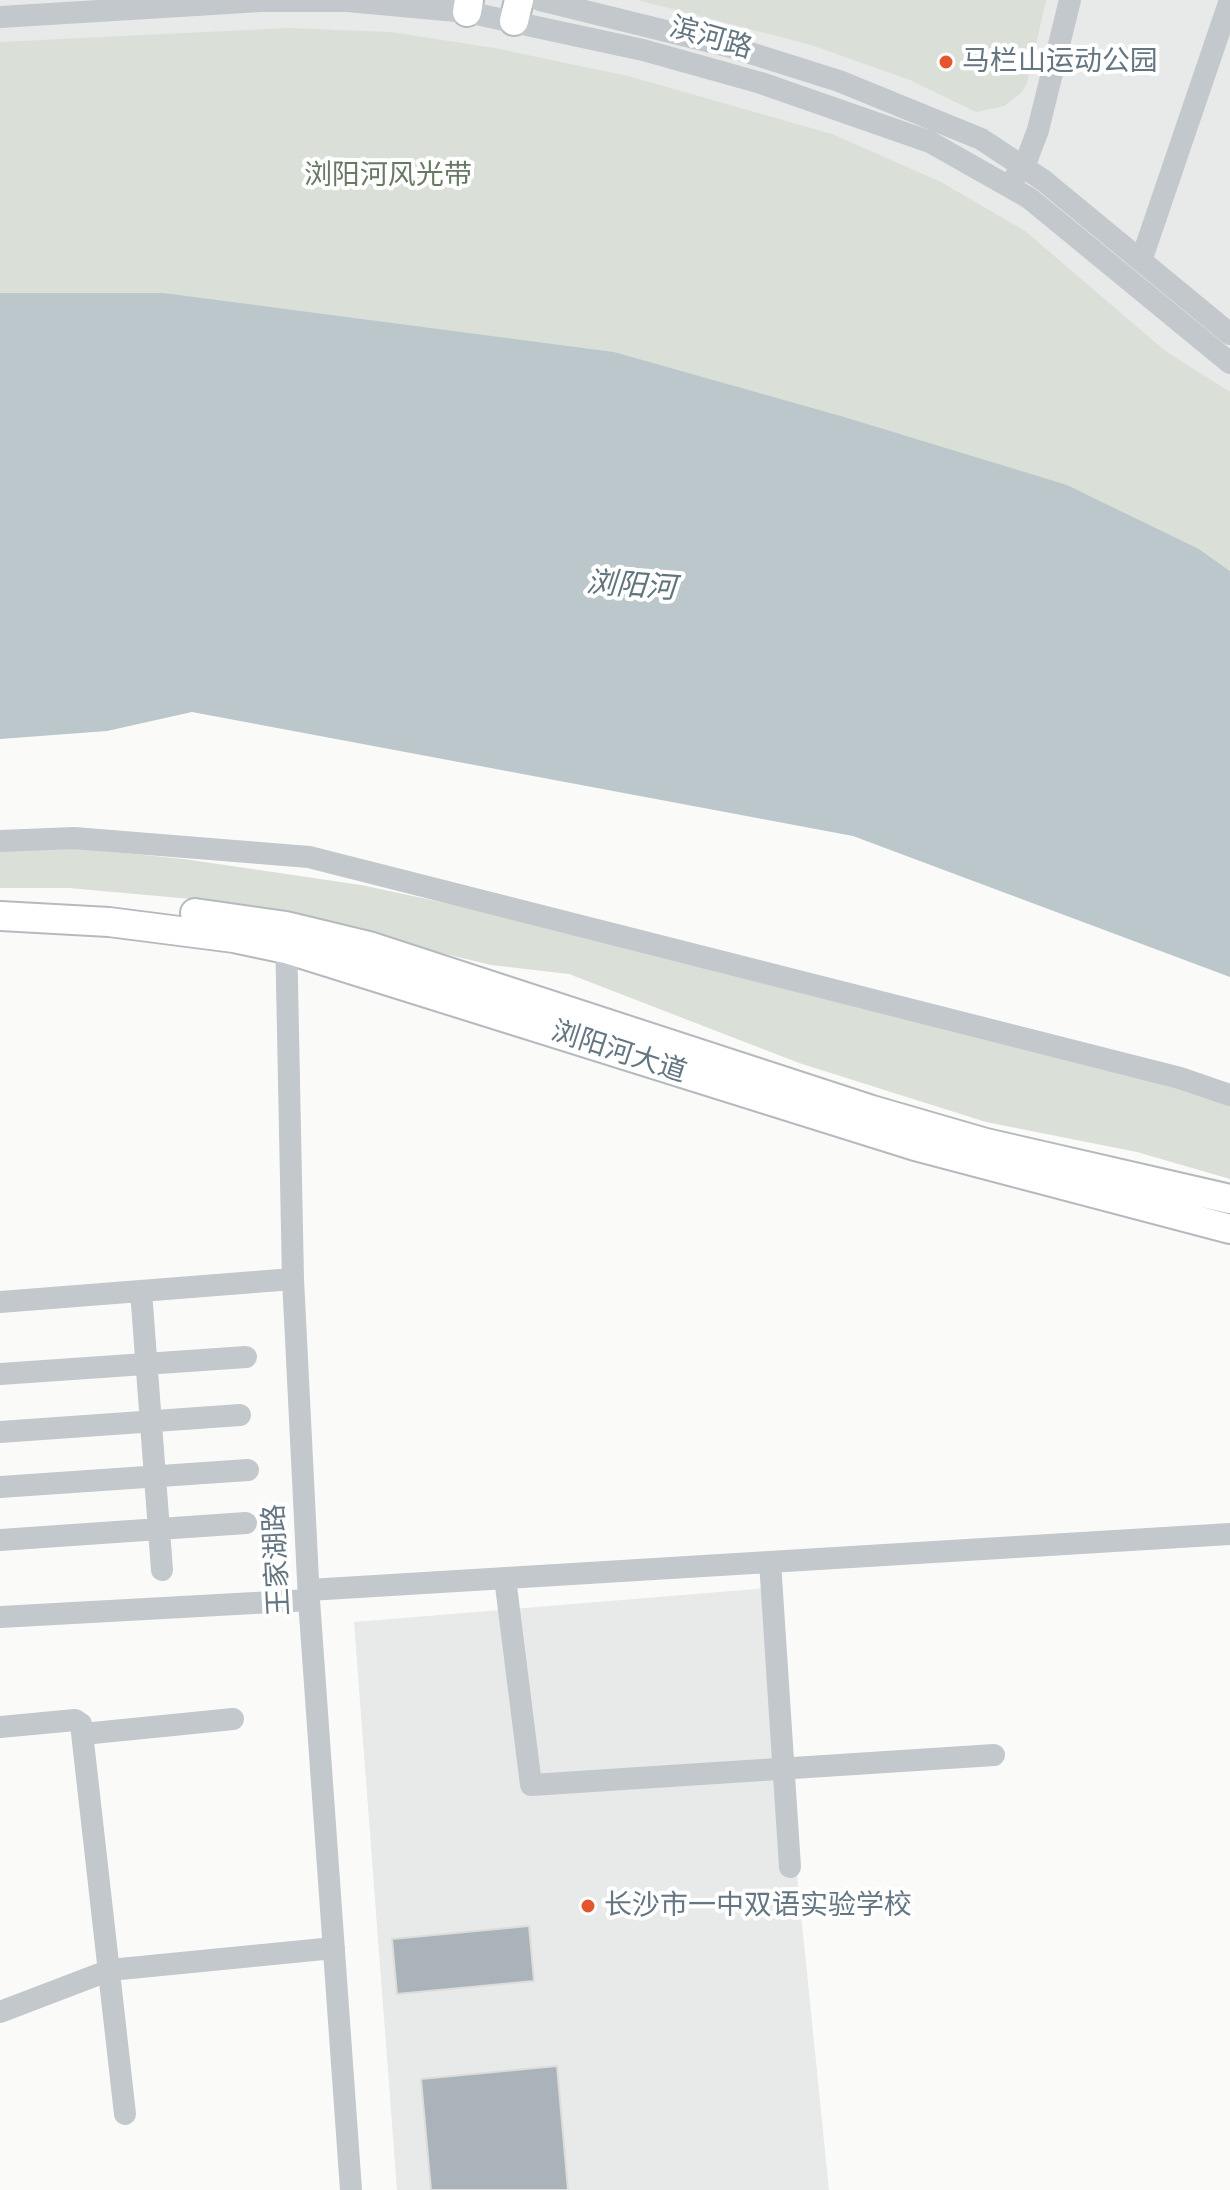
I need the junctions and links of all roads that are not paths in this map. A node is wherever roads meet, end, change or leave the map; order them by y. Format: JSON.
{"nodes":[{"id":1,"x":540,"y":0,"type":"edge"},
{"id":2,"x":1070,"y":0,"type":"edge"},
{"id":3,"x":1230,"y":0,"type":"edge"},
{"id":4,"x":468,"y":6,"type":"edge"},
{"id":5,"x":517,"y":10,"type":"edge"},
{"id":6,"x":0,"y":17,"type":"edge"},
{"id":7,"x":1024,"y":167,"type":"junction"},
{"id":8,"x":1008,"y":185,"type":"junction"},
{"id":9,"x":1141,"y":261,"type":"junction"},
{"id":10,"x":1230,"y":334,"type":"edge"},
{"id":11,"x":1230,"y":363,"type":"edge"},
{"id":12,"x":0,"y":841,"type":"edge"},
{"id":13,"x":0,"y":898,"type":"edge"},
{"id":14,"x":0,"y":916,"type":"edge"},
{"id":15,"x":286,"y":938,"type":"junction"},
{"id":16,"x":1230,"y":1095,"type":"edge"},
{"id":17,"x":1230,"y":1199,"type":"edge"},
{"id":18,"x":1230,"y":1229,"type":"edge"},
{"id":19,"x":293,"y":1279,"type":"junction"},
{"id":20,"x":141,"y":1291,"type":"junction"},
{"id":21,"x":0,"y":1302,"type":"edge"},
{"id":22,"x":246,"y":1357,"type":"dead end"},
{"id":23,"x":147,"y":1363,"type":"junction"},
{"id":24,"x":0,"y":1374,"type":"edge"},
{"id":25,"x":240,"y":1415,"type":"dead end"},
{"id":26,"x":152,"y":1421,"type":"junction"},
{"id":27,"x":0,"y":1432,"type":"edge"},
{"id":28,"x":248,"y":1470,"type":"dead end"},
{"id":29,"x":156,"y":1476,"type":"junction"},
{"id":30,"x":0,"y":1487,"type":"edge"},
{"id":31,"x":246,"y":1523,"type":"dead end"},
{"id":32,"x":159,"y":1529,"type":"junction"},
{"id":33,"x":1230,"y":1534,"type":"edge"},
{"id":34,"x":0,"y":1540,"type":"edge"},
{"id":35,"x":770,"y":1562,"type":"junction"},
{"id":36,"x":162,"y":1570,"type":"dead end"},
{"id":37,"x":505,"y":1578,"type":"junction"},
{"id":38,"x":309,"y":1595,"type":"junction"},
{"id":39,"x":0,"y":1617,"type":"edge"},
{"id":40,"x":233,"y":1719,"type":"dead end"},
{"id":41,"x":0,"y":1727,"type":"edge"},
{"id":42,"x":83,"y":1734,"type":"junction"},
{"id":43,"x":994,"y":1755,"type":"dead end"},
{"id":44,"x":783,"y":1769,"type":"junction"},
{"id":45,"x":790,"y":1867,"type":"dead end"},
{"id":46,"x":334,"y":1948,"type":"junction"},
{"id":47,"x":110,"y":1970,"type":"junction"},
{"id":48,"x":0,"y":2012,"type":"edge"},
{"id":49,"x":125,"y":2114,"type":"dead end"},
{"id":50,"x":351,"y":2190,"type":"edge"}],
"edges":[{"from":1,"to":7,"type":"street","name":"滨河路"},
{"from":2,"to":7,"type":"street"},
{"from":3,"to":9,"type":"street"},
{"from":4,"to":5,"type":"street","name":"滨河路"},
{"from":4,"to":6,"type":"street","name":"滨河路"},
{"from":5,"to":8,"type":"street","name":"滨河路"},
{"from":7,"to":8,"type":"street"},
{"from":7,"to":9,"type":"street","name":"滨河路"},
{"from":8,"to":11,"type":"street","name":"滨河路"},
{"from":9,"to":10,"type":"street","name":"滨河路"},
{"from":12,"to":16,"type":"street"},
{"from":13,"to":15,"type":"main road","name":"浏阳河大道"},
{"from":14,"to":15,"type":"main road","name":"浏阳河大道"},
{"from":15,"to":17,"type":"main road","name":"浏阳河大道"},
{"from":15,"to":18,"type":"main road","name":"浏阳河大道"},
{"from":15,"to":19,"type":"street","name":"王家湖路"},
{"from":19,"to":20,"type":"street"},
{"from":19,"to":38,"type":"street","name":"王家湖路"},
{"from":20,"to":21,"type":"street"},
{"from":20,"to":23,"type":"street"},
{"from":22,"to":23,"type":"street"},
{"from":23,"to":24,"type":"street"},
{"from":23,"to":26,"type":"street"},
{"from":25,"to":26,"type":"street"},
{"from":26,"to":27,"type":"street"},
{"from":26,"to":29,"type":"street"},
{"from":28,"to":29,"type":"street"},
{"from":29,"to":30,"type":"street"},
{"from":29,"to":32,"type":"street"},
{"from":31,"to":32,"type":"street"},
{"from":32,"to":34,"type":"street"},
{"from":32,"to":36,"type":"street"},
{"from":33,"to":35,"type":"street"},
{"from":35,"to":37,"type":"street"},
{"from":35,"to":44,"type":"street"},
{"from":37,"to":38,"type":"street"},
{"from":37,"to":44,"type":"street"},
{"from":38,"to":39,"type":"street"},
{"from":38,"to":46,"type":"street","name":"王家湖路"},
{"from":40,"to":42,"type":"street"},
{"from":41,"to":42,"type":"street"},
{"from":42,"to":47,"type":"street"},
{"from":43,"to":44,"type":"street"},
{"from":44,"to":45,"type":"street"},
{"from":46,"to":47,"type":"street"},
{"from":46,"to":50,"type":"street","name":"王家湖路"},
{"from":47,"to":48,"type":"street"},
{"from":47,"to":49,"type":"street"}]}
